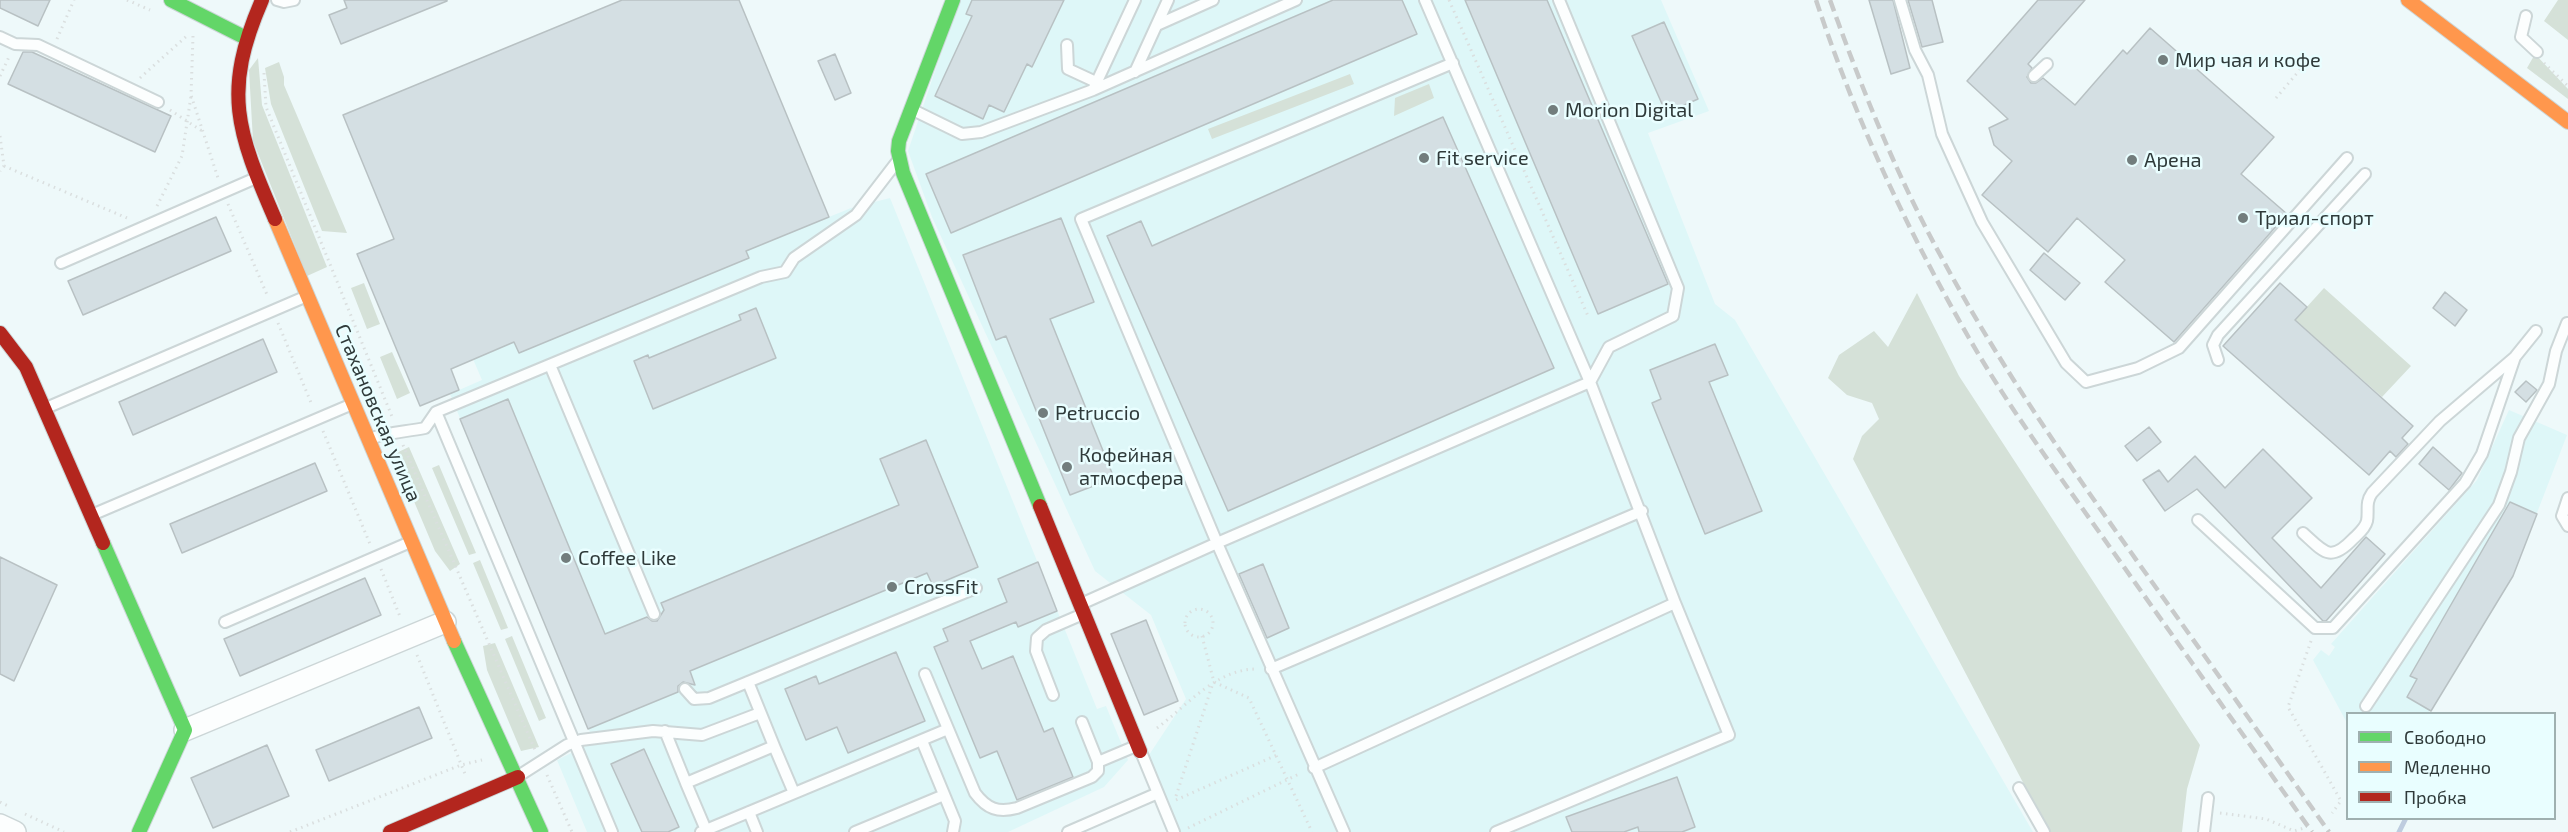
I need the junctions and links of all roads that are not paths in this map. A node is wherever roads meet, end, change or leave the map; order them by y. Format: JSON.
{"nodes":[{"id":1,"x":171,"y":0,"type":"edge"},
{"id":2,"x":262,"y":0,"type":"edge"},
{"id":3,"x":277,"y":0,"type":"edge"},
{"id":4,"x":294,"y":0,"type":"edge"},
{"id":5,"x":952,"y":0,"type":"edge"},
{"id":6,"x":1135,"y":0,"type":"edge"},
{"id":7,"x":1168,"y":0,"type":"edge"},
{"id":8,"x":1213,"y":0,"type":"edge"},
{"id":9,"x":1296,"y":0,"type":"edge"},
{"id":10,"x":1425,"y":0,"type":"edge"},
{"id":11,"x":1559,"y":0,"type":"edge"},
{"id":12,"x":1900,"y":0,"type":"edge"},
{"id":13,"x":2408,"y":0,"type":"edge"},
{"id":14,"x":2526,"y":16,"type":"dead end"},
{"id":15,"x":1157,"y":25,"type":"junction"},
{"id":16,"x":0,"y":37,"type":"edge"},
{"id":17,"x":246,"y":38,"type":"junction"},
{"id":18,"x":1067,"y":45,"type":"dead end"},
{"id":19,"x":2536,"y":51,"type":"road end"},
{"id":20,"x":1453,"y":63,"type":"junction"},
{"id":21,"x":2046,"y":63,"type":"dead end"},
{"id":22,"x":1135,"y":72,"type":"junction"},
{"id":23,"x":2034,"y":76,"type":"dead end"},
{"id":24,"x":1095,"y":86,"type":"junction"},
{"id":25,"x":158,"y":102,"type":"road end"},
{"id":26,"x":910,"y":109,"type":"junction"},
{"id":27,"x":2568,"y":122,"type":"edge"},
{"id":28,"x":900,"y":158,"type":"junction"},
{"id":29,"x":2347,"y":158,"type":"dead end"},
{"id":30,"x":2365,"y":174,"type":"dead end"},
{"id":31,"x":257,"y":177,"type":"junction"},
{"id":32,"x":62,"y":262,"type":"dead end"},
{"id":33,"x":307,"y":296,"type":"junction"},
{"id":34,"x":2568,"y":326,"type":"edge"},
{"id":35,"x":2536,"y":331,"type":"dead end"},
{"id":36,"x":0,"y":333,"type":"edge"},
{"id":37,"x":2515,"y":357,"type":"junction"},
{"id":38,"x":2218,"y":360,"type":"dead end"},
{"id":39,"x":550,"y":365,"type":"junction"},
{"id":40,"x":1590,"y":382,"type":"junction"},
{"id":41,"x":353,"y":404,"type":"junction"},
{"id":42,"x":44,"y":409,"type":"junction"},
{"id":43,"x":436,"y":412,"type":"junction"},
{"id":44,"x":368,"y":440,"type":"junction"},
{"id":45,"x":2568,"y":498,"type":"edge"},
{"id":46,"x":1642,"y":511,"type":"junction"},
{"id":47,"x":91,"y":515,"type":"junction"},
{"id":48,"x":2198,"y":520,"type":"dead end"},
{"id":49,"x":2568,"y":526,"type":"edge"},
{"id":50,"x":2303,"y":533,"type":"dead end"},
{"id":51,"x":411,"y":542,"type":"junction"},
{"id":52,"x":1217,"y":543,"type":"junction"},
{"id":53,"x":976,"y":588,"type":"dead end"},
{"id":54,"x":1675,"y":603,"type":"junction"},
{"id":55,"x":1082,"y":609,"type":"junction"},
{"id":56,"x":654,"y":614,"type":"dead end"},
{"id":57,"x":225,"y":622,"type":"dead end"},
{"id":58,"x":445,"y":622,"type":"junction"},
{"id":59,"x":1271,"y":669,"type":"junction"},
{"id":60,"x":925,"y":674,"type":"dead end"},
{"id":61,"x":748,"y":682,"type":"junction"},
{"id":62,"x":685,"y":689,"type":"dead end"},
{"id":63,"x":1053,"y":695,"type":"dead end"},
{"id":64,"x":2366,"y":706,"type":"dead end"},
{"id":65,"x":760,"y":712,"type":"junction"},
{"id":66,"x":1082,"y":722,"type":"dead end"},
{"id":67,"x":948,"y":729,"type":"junction"},
{"id":68,"x":184,"y":730,"type":"junction"},
{"id":69,"x":665,"y":731,"type":"junction"},
{"id":70,"x":922,"y":741,"type":"junction"},
{"id":71,"x":573,"y":742,"type":"junction"},
{"id":72,"x":774,"y":746,"type":"junction"},
{"id":73,"x":1139,"y":748,"type":"junction"},
{"id":74,"x":1098,"y":762,"type":"junction"},
{"id":75,"x":1314,"y":768,"type":"junction"},
{"id":76,"x":518,"y":777,"type":"junction"},
{"id":77,"x":686,"y":783,"type":"junction"},
{"id":78,"x":2019,"y":788,"type":"dead end"},
{"id":79,"x":794,"y":793,"type":"junction"},
{"id":80,"x":1158,"y":793,"type":"junction"},
{"id":81,"x":944,"y":795,"type":"junction"},
{"id":82,"x":2208,"y":798,"type":"dead end"},
{"id":83,"x":749,"y":812,"type":"junction"},
{"id":84,"x":5,"y":816,"type":"edge"},
{"id":85,"x":18,"y":822,"type":"edge"},
{"id":86,"x":703,"y":831,"type":"edge"},
{"id":87,"x":139,"y":832,"type":"edge"},
{"id":88,"x":390,"y":832,"type":"edge"},
{"id":89,"x":541,"y":832,"type":"edge"},
{"id":90,"x":612,"y":832,"type":"edge"},
{"id":91,"x":757,"y":832,"type":"edge"},
{"id":92,"x":855,"y":832,"type":"edge"},
{"id":93,"x":953,"y":832,"type":"edge"},
{"id":94,"x":1068,"y":832,"type":"edge"},
{"id":95,"x":1174,"y":832,"type":"edge"},
{"id":96,"x":1344,"y":832,"type":"edge"},
{"id":97,"x":1496,"y":832,"type":"edge"},
{"id":98,"x":2044,"y":832,"type":"edge"},
{"id":99,"x":2204,"y":832,"type":"edge"}],
"edges":[{"from":1,"to":17,"type":"street"},
{"from":2,"to":17,"type":"street","name":"Стахановская улица"},
{"from":3,"to":4,"type":"lane"},
{"from":5,"to":26,"type":"street"},
{"from":6,"to":24,"type":"lane"},
{"from":7,"to":15,"type":"lane"},
{"from":8,"to":15,"type":"lane"},
{"from":9,"to":22,"type":"lane"},
{"from":10,"to":20,"type":"lane"},
{"from":11,"to":40,"type":"lane"},
{"from":12,"to":29,"type":"lane"},
{"from":13,"to":27,"type":"street"},
{"from":14,"to":19,"type":"lane"},
{"from":15,"to":22,"type":"lane"},
{"from":16,"to":25,"type":"lane"},
{"from":17,"to":31,"type":"street","name":"Стахановская улица"},
{"from":18,"to":24,"type":"lane"},
{"from":20,"to":40,"type":"lane"},
{"from":20,"to":52,"type":"lane"},
{"from":21,"to":23,"type":"lane"},
{"from":22,"to":24,"type":"lane"},
{"from":24,"to":26,"type":"lane"},
{"from":26,"to":28,"type":"street"},
{"from":28,"to":39,"type":"lane"},
{"from":28,"to":55,"type":"street"},
{"from":30,"to":38,"type":"lane"},
{"from":31,"to":32,"type":"lane"},
{"from":31,"to":33,"type":"street","name":"Стахановская улица"},
{"from":33,"to":41,"type":"street","name":"Стахановская улица"},
{"from":33,"to":42,"type":"lane"},
{"from":34,"to":64,"type":"lane"},
{"from":35,"to":37,"type":"lane"},
{"from":36,"to":42,"type":"street"},
{"from":37,"to":48,"type":"lane"},
{"from":37,"to":50,"type":"lane"},
{"from":39,"to":43,"type":"lane"},
{"from":39,"to":56,"type":"lane"},
{"from":40,"to":46,"type":"lane"},
{"from":40,"to":52,"type":"lane"},
{"from":41,"to":44,"type":"street","name":"Стахановская улица"},
{"from":41,"to":47,"type":"lane"},
{"from":42,"to":47,"type":"street"},
{"from":43,"to":44,"type":"lane"},
{"from":43,"to":71,"type":"lane"},
{"from":44,"to":51,"type":"street","name":"Стахановская улица"},
{"from":45,"to":49,"type":"lane"},
{"from":46,"to":54,"type":"lane"},
{"from":46,"to":59,"type":"lane"},
{"from":47,"to":68,"type":"street"},
{"from":51,"to":57,"type":"lane"},
{"from":51,"to":58,"type":"street","name":"Стахановская улица"},
{"from":52,"to":55,"type":"lane"},
{"from":52,"to":59,"type":"lane"},
{"from":53,"to":61,"type":"lane"},
{"from":54,"to":75,"type":"lane"},
{"from":54,"to":97,"type":"lane"},
{"from":55,"to":63,"type":"lane"},
{"from":55,"to":73,"type":"street"},
{"from":58,"to":68,"type":"street"},
{"from":58,"to":76,"type":"street","name":"Стахановская улица"},
{"from":59,"to":75,"type":"lane"},
{"from":60,"to":67,"type":"lane"},
{"from":61,"to":62,"type":"lane"},
{"from":61,"to":65,"type":"lane"},
{"from":65,"to":69,"type":"lane"},
{"from":65,"to":72,"type":"lane"},
{"from":66,"to":74,"type":"lane"},
{"from":67,"to":70,"type":"lane"},
{"from":67,"to":74,"type":"lane"},
{"from":68,"to":87,"type":"street"},
{"from":69,"to":71,"type":"lane"},
{"from":69,"to":77,"type":"lane"},
{"from":70,"to":79,"type":"lane"},
{"from":70,"to":81,"type":"lane"},
{"from":71,"to":76,"type":"lane"},
{"from":71,"to":90,"type":"lane"},
{"from":72,"to":77,"type":"lane"},
{"from":72,"to":79,"type":"lane"},
{"from":73,"to":74,"type":"lane"},
{"from":73,"to":80,"type":"lane"},
{"from":75,"to":96,"type":"lane"},
{"from":76,"to":88,"type":"street"},
{"from":76,"to":89,"type":"street","name":"Стахановская улица"},
{"from":77,"to":86,"type":"lane"},
{"from":78,"to":98,"type":"lane"},
{"from":79,"to":83,"type":"lane"},
{"from":80,"to":94,"type":"lane"},
{"from":80,"to":95,"type":"lane"},
{"from":81,"to":92,"type":"lane"},
{"from":81,"to":93,"type":"lane"},
{"from":82,"to":99,"type":"lane"},
{"from":83,"to":86,"type":"lane"},
{"from":83,"to":91,"type":"lane"},
{"from":84,"to":85,"type":"street"}]}
